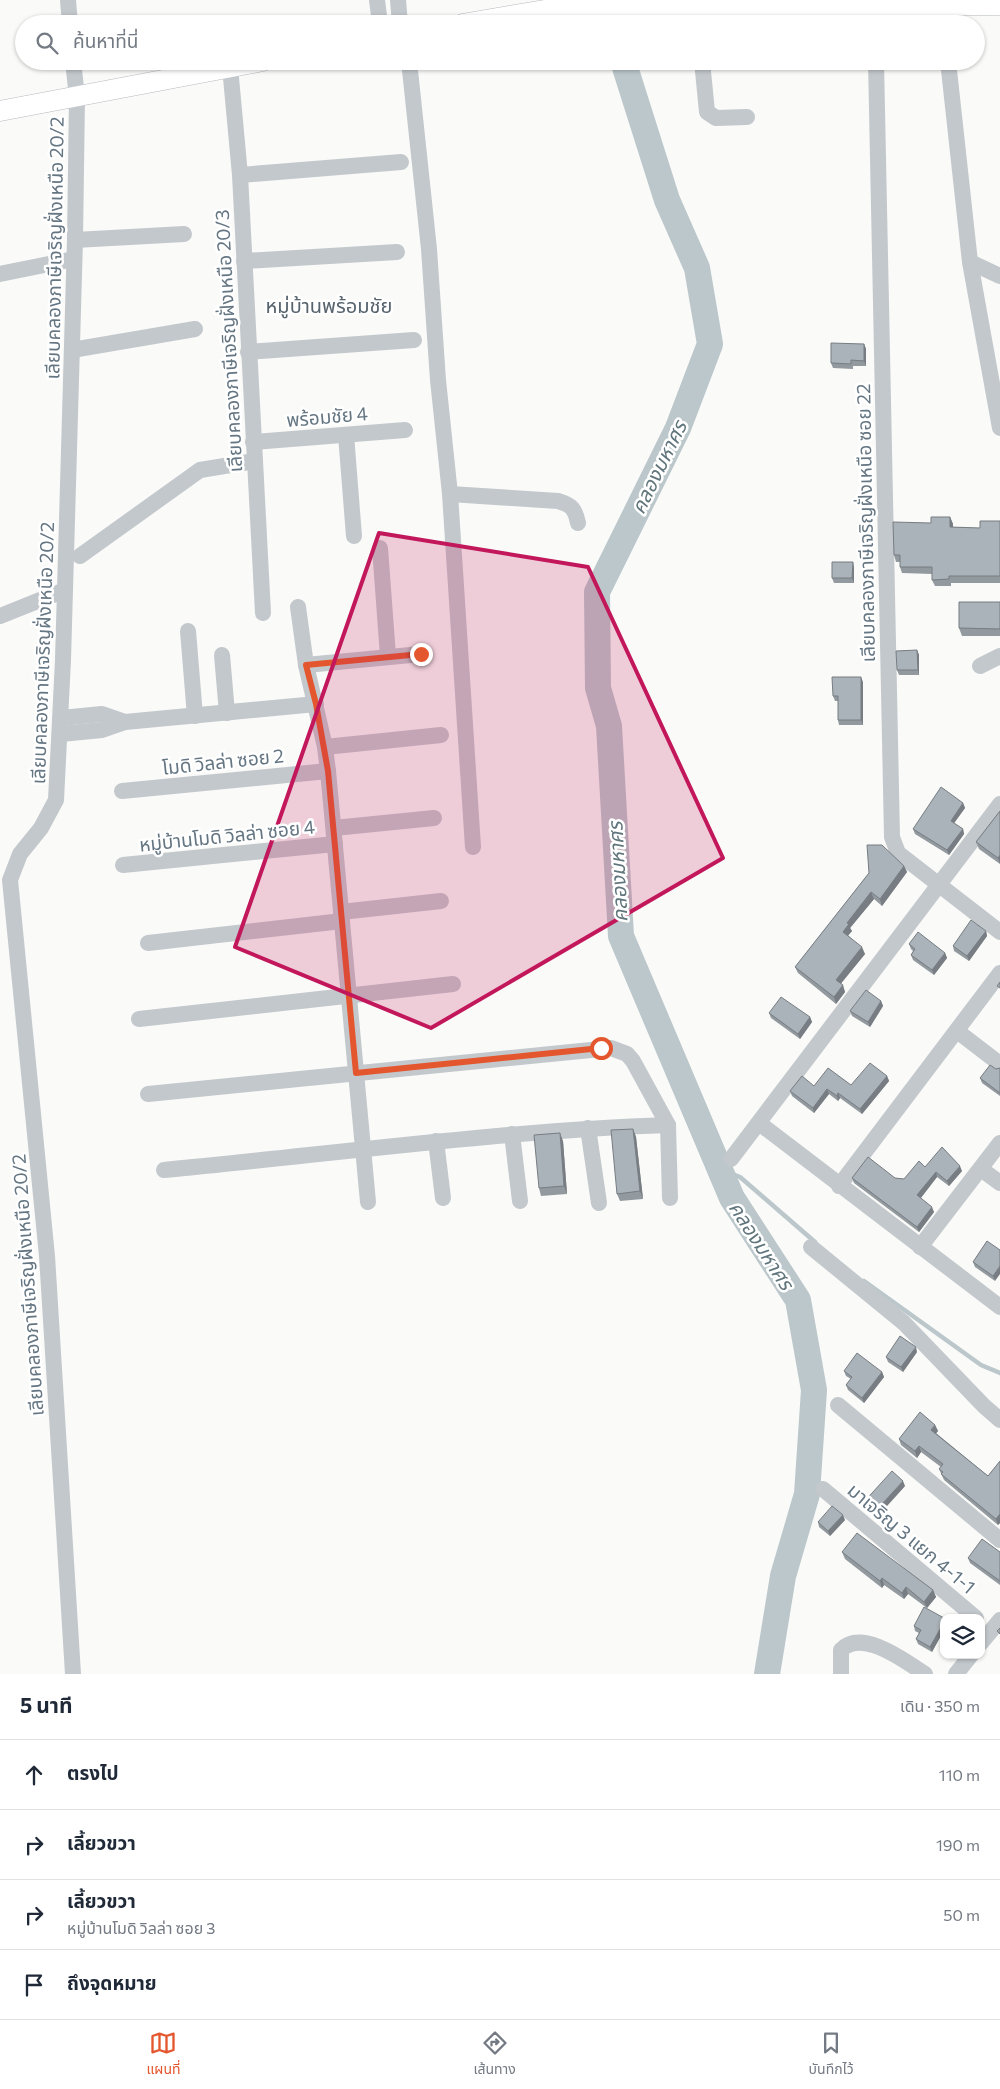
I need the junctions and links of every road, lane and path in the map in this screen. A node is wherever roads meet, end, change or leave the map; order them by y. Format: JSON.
{"nodes":[{"id":1,"x":68,"y":0,"type":"edge"},
{"id":2,"x":377,"y":0,"type":"edge"},
{"id":3,"x":398,"y":0,"type":"edge"},
{"id":4,"x":819,"y":2,"type":"edge"},
{"id":5,"x":618,"y":4,"type":"edge"},
{"id":6,"x":540,"y":5,"type":"edge"},
{"id":7,"x":1000,"y":5,"type":"edge"},
{"id":8,"x":875,"y":14,"type":"edge"},
{"id":9,"x":942,"y":14,"type":"edge"},
{"id":10,"x":69,"y":15,"type":"edge"},
{"id":11,"x":379,"y":15,"type":"edge"},
{"id":12,"x":399,"y":15,"type":"edge"},
{"id":13,"x":499,"y":15,"type":"edge"},
{"id":14,"x":699,"y":15,"type":"edge"},
{"id":15,"x":74,"y":70,"type":"edge"},
{"id":16,"x":215,"y":70,"type":"edge"},
{"id":17,"x":230,"y":70,"type":"edge"},
{"id":18,"x":409,"y":70,"type":"edge"},
{"id":19,"x":703,"y":70,"type":"edge"},
{"id":20,"x":876,"y":70,"type":"edge"},
{"id":21,"x":949,"y":70,"type":"edge"},
{"id":22,"x":77,"y":97,"type":"junction"},
{"id":23,"x":0,"y":111,"type":"edge"},
{"id":24,"x":747,"y":117,"type":"dead end"},
{"id":25,"x":401,"y":162,"type":"dead end"},
{"id":26,"x":240,"y":175,"type":"junction"},
{"id":27,"x":184,"y":234,"type":"dead end"},
{"id":28,"x":74,"y":240,"type":"junction"},
{"id":29,"x":397,"y":252,"type":"dead end"},
{"id":30,"x":74,"y":260,"type":"junction"},
{"id":31,"x":244,"y":261,"type":"junction"},
{"id":32,"x":970,"y":262,"type":"junction"},
{"id":33,"x":0,"y":274,"type":"edge"},
{"id":34,"x":1000,"y":276,"type":"edge"},
{"id":35,"x":195,"y":329,"type":"dead end"},
{"id":36,"x":414,"y":340,"type":"dead end"},
{"id":37,"x":72,"y":350,"type":"junction"},
{"id":38,"x":248,"y":352,"type":"junction"},
{"id":39,"x":1000,"y":428,"type":"edge"},
{"id":40,"x":405,"y":430,"type":"dead end"},
{"id":41,"x":346,"y":435,"type":"junction"},
{"id":42,"x":253,"y":442,"type":"junction"},
{"id":43,"x":254,"y":460,"type":"junction"},
{"id":44,"x":450,"y":494,"type":"junction"},
{"id":45,"x":578,"y":523,"type":"dead end"},
{"id":46,"x":354,"y":536,"type":"dead end"},
{"id":47,"x":380,"y":548,"type":"dead end"},
{"id":48,"x":80,"y":556,"type":"dead end"},
{"id":49,"x":65,"y":590,"type":"junction"},
{"id":50,"x":298,"y":607,"type":"dead end"},
{"id":51,"x":263,"y":613,"type":"dead end"},
{"id":52,"x":0,"y":616,"type":"edge"},
{"id":53,"x":188,"y":631,"type":"dead end"},
{"id":54,"x":421,"y":654,"type":"dead end"},
{"id":55,"x":222,"y":655,"type":"dead end"},
{"id":56,"x":388,"y":656,"type":"junction"},
{"id":57,"x":1000,"y":656,"type":"edge"},
{"id":58,"x":306,"y":665,"type":"junction"},
{"id":59,"x":980,"y":666,"type":"dead end"},
{"id":60,"x":316,"y":704,"type":"junction"},
{"id":61,"x":227,"y":713,"type":"junction"},
{"id":62,"x":195,"y":716,"type":"junction"},
{"id":63,"x":61,"y":726,"type":"junction"},
{"id":64,"x":442,"y":735,"type":"dead end"},
{"id":65,"x":325,"y":746,"type":"junction"},
{"id":66,"x":328,"y":771,"type":"junction"},
{"id":67,"x":122,"y":791,"type":"dead end"},
{"id":68,"x":1000,"y":804,"type":"edge"},
{"id":69,"x":434,"y":818,"type":"dead end"},
{"id":70,"x":334,"y":828,"type":"junction"},
{"id":71,"x":335,"y":844,"type":"junction"},
{"id":72,"x":472,"y":847,"type":"dead end"},
{"id":73,"x":123,"y":865,"type":"dead end"},
{"id":74,"x":938,"y":884,"type":"junction"},
{"id":75,"x":441,"y":901,"type":"dead end"},
{"id":76,"x":342,"y":916,"type":"junction"},
{"id":77,"x":1000,"y":932,"type":"edge"},
{"id":78,"x":148,"y":943,"type":"dead end"},
{"id":79,"x":1000,"y":973,"type":"edge"},
{"id":80,"x":453,"y":984,"type":"dead end"},
{"id":81,"x":350,"y":995,"type":"junction"},
{"id":82,"x":139,"y":1019,"type":"dead end"},
{"id":83,"x":957,"y":1031,"type":"junction"},
{"id":84,"x":1000,"y":1064,"type":"edge"},
{"id":85,"x":356,"y":1073,"type":"junction"},
{"id":86,"x":148,"y":1094,"type":"dead end"},
{"id":87,"x":758,"y":1123,"type":"junction"},
{"id":88,"x":668,"y":1125,"type":"junction"},
{"id":89,"x":588,"y":1128,"type":"junction"},
{"id":90,"x":512,"y":1134,"type":"junction"},
{"id":91,"x":436,"y":1141,"type":"junction"},
{"id":92,"x":1000,"y":1143,"type":"edge"},
{"id":93,"x":363,"y":1150,"type":"junction"},
{"id":94,"x":731,"y":1159,"type":"dead end"},
{"id":95,"x":981,"y":1168,"type":"junction"},
{"id":96,"x":164,"y":1170,"type":"dead end"},
{"id":97,"x":1000,"y":1183,"type":"edge"},
{"id":98,"x":839,"y":1186,"type":"junction"},
{"id":99,"x":443,"y":1198,"type":"dead end"},
{"id":100,"x":670,"y":1198,"type":"dead end"},
{"id":101,"x":520,"y":1201,"type":"dead end"},
{"id":102,"x":368,"y":1202,"type":"dead end"},
{"id":103,"x":599,"y":1203,"type":"dead end"},
{"id":104,"x":811,"y":1246,"type":"dead end"},
{"id":105,"x":920,"y":1247,"type":"junction"},
{"id":106,"x":1000,"y":1307,"type":"edge"},
{"id":107,"x":838,"y":1405,"type":"dead end"},
{"id":108,"x":1000,"y":1420,"type":"edge"},
{"id":109,"x":822,"y":1489,"type":"dead end"},
{"id":110,"x":1000,"y":1540,"type":"edge"},
{"id":111,"x":971,"y":1614,"type":"edge"},
{"id":112,"x":968,"y":1659,"type":"edge"},
{"id":113,"x":898,"y":1666,"type":"edge"},
{"id":114,"x":73,"y":1674,"type":"edge"},
{"id":115,"x":840,"y":1674,"type":"edge"},
{"id":116,"x":925,"y":1674,"type":"edge"},
{"id":117,"x":956,"y":1674,"type":"edge"}],
"edges":[{"from":1,"to":10,"type":"street"},
{"from":2,"to":11,"type":"street"},
{"from":3,"to":12,"type":"street"},
{"from":4,"to":8,"type":"main road"},
{"from":4,"to":14,"type":"main road"},
{"from":5,"to":6,"type":"main road"},
{"from":5,"to":14,"type":"main road"},
{"from":6,"to":13,"type":"main road"},
{"from":7,"to":9,"type":"main road"},
{"from":8,"to":9,"type":"main road"},
{"from":15,"to":22,"type":"street","name":"เลียบคลองภาษีเจริญฝั่งเหนือ 20/2"},
{"from":16,"to":22,"type":"main road"},
{"from":17,"to":26,"type":"street","name":"เลียบคลองภาษีเจริญฝั่งเหนือ 20/3"},
{"from":18,"to":44,"type":"street"},
{"from":19,"to":24,"type":"street"},
{"from":20,"to":74,"type":"street","name":"เลียบคลองภาษีเจริญฝั่งเหนือ ซอย 22"},
{"from":21,"to":32,"type":"street"},
{"from":22,"to":23,"type":"main road"},
{"from":22,"to":28,"type":"street","name":"เลียบคลองภาษีเจริญฝั่งเหนือ 20/2"},
{"from":25,"to":26,"type":"street"},
{"from":26,"to":31,"type":"street","name":"เลียบคลองภาษีเจริญฝั่งเหนือ 20/3"},
{"from":27,"to":28,"type":"street"},
{"from":28,"to":30,"type":"street","name":"เลียบคลองภาษีเจริญฝั่งเหนือ 20/2"},
{"from":29,"to":31,"type":"street"},
{"from":30,"to":33,"type":"street"},
{"from":30,"to":37,"type":"street","name":"เลียบคลองภาษีเจริญฝั่งเหนือ 20/2"},
{"from":31,"to":38,"type":"street","name":"เลียบคลองภาษีเจริญฝั่งเหนือ 20/3"},
{"from":32,"to":34,"type":"street"},
{"from":32,"to":39,"type":"street"},
{"from":35,"to":37,"type":"street"},
{"from":36,"to":38,"type":"street"},
{"from":37,"to":49,"type":"street","name":"เลียบคลองภาษีเจริญฝั่งเหนือ 20/2"},
{"from":38,"to":42,"type":"street","name":"เลียบคลองภาษีเจริญฝั่งเหนือ 20/3"},
{"from":40,"to":41,"type":"street","name":"พร้อมชัย 4"},
{"from":41,"to":42,"type":"street","name":"พร้อมชัย 4"},
{"from":41,"to":46,"type":"street"},
{"from":42,"to":43,"type":"street","name":"เลียบคลองภาษีเจริญฝั่งเหนือ 20/3"},
{"from":43,"to":48,"type":"street"},
{"from":43,"to":51,"type":"street","name":"เลียบคลองภาษีเจริญฝั่งเหนือ 20/3"},
{"from":44,"to":45,"type":"street"},
{"from":44,"to":72,"type":"street"},
{"from":47,"to":56,"type":"street"},
{"from":49,"to":52,"type":"street"},
{"from":49,"to":63,"type":"street","name":"เลียบคลองภาษีเจริญฝั่งเหนือ 20/2"},
{"from":50,"to":58,"type":"street"},
{"from":53,"to":62,"type":"street"},
{"from":54,"to":56,"type":"street"},
{"from":55,"to":61,"type":"street"},
{"from":56,"to":58,"type":"street"},
{"from":57,"to":59,"type":"street"},
{"from":58,"to":60,"type":"street"},
{"from":60,"to":61,"type":"street"},
{"from":60,"to":65,"type":"street"},
{"from":61,"to":62,"type":"street"},
{"from":62,"to":63,"type":"street"},
{"from":63,"to":114,"type":"street","name":"เลียบคลองภาษีเจริญฝั่งเหนือ 20/2"},
{"from":64,"to":65,"type":"street"},
{"from":65,"to":66,"type":"street"},
{"from":66,"to":67,"type":"street","name":"โมดิ วิลล่า ซอย 2"},
{"from":66,"to":70,"type":"street"},
{"from":68,"to":74,"type":"street"},
{"from":69,"to":70,"type":"street"},
{"from":70,"to":71,"type":"street"},
{"from":71,"to":73,"type":"street","name":"หมู่บ้านโมดิ วิลล่า ซอย 4"},
{"from":71,"to":76,"type":"street"},
{"from":74,"to":77,"type":"street","name":"เลียบคลองภาษีเจริญฝั่งเหนือ ซอย 22"},
{"from":74,"to":87,"type":"street"},
{"from":75,"to":76,"type":"street"},
{"from":76,"to":78,"type":"street"},
{"from":76,"to":81,"type":"street"},
{"from":79,"to":83,"type":"street"},
{"from":80,"to":81,"type":"street"},
{"from":81,"to":82,"type":"street"},
{"from":81,"to":85,"type":"street"},
{"from":83,"to":84,"type":"street"},
{"from":83,"to":98,"type":"street"},
{"from":85,"to":86,"type":"street"},
{"from":85,"to":88,"type":"street"},
{"from":85,"to":93,"type":"street"},
{"from":87,"to":94,"type":"street"},
{"from":87,"to":98,"type":"street"},
{"from":88,"to":89,"type":"street"},
{"from":88,"to":100,"type":"street"},
{"from":89,"to":90,"type":"street"},
{"from":89,"to":103,"type":"street"},
{"from":90,"to":91,"type":"street"},
{"from":90,"to":101,"type":"street"},
{"from":91,"to":93,"type":"street"},
{"from":91,"to":99,"type":"street"},
{"from":92,"to":95,"type":"street"},
{"from":93,"to":96,"type":"street"},
{"from":93,"to":102,"type":"street"},
{"from":95,"to":97,"type":"street"},
{"from":95,"to":105,"type":"street"},
{"from":98,"to":105,"type":"street"},
{"from":104,"to":108,"type":"street"},
{"from":105,"to":106,"type":"street"},
{"from":107,"to":110,"type":"street"},
{"from":109,"to":111,"type":"street","name":"มาเจริญ 3 แยก 4-1-1"},
{"from":112,"to":117,"type":"street"},
{"from":113,"to":115,"type":"street"},
{"from":113,"to":116,"type":"street"}]}
